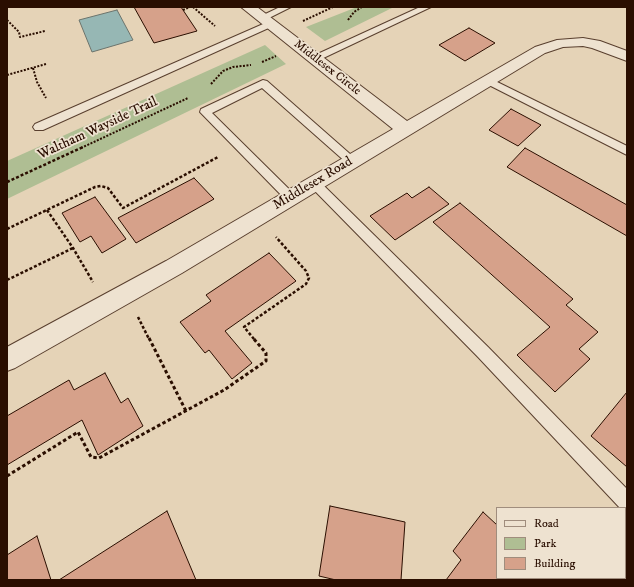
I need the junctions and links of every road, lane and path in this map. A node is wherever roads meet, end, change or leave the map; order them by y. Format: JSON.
{"nodes":[{"id":1,"x":191,"y":7,"type":"edge"},
{"id":2,"x":248,"y":7,"type":"edge"},
{"id":3,"x":287,"y":7,"type":"edge"},
{"id":4,"x":333,"y":7,"type":"edge"},
{"id":5,"x":427,"y":7,"type":"edge"},
{"id":6,"x":184,"y":10,"type":"dead end"},
{"id":7,"x":7,"y":20,"type":"edge"},
{"id":8,"x":266,"y":21,"type":"junction"},
{"id":9,"x":297,"y":23,"type":"dead end"},
{"id":10,"x":215,"y":26,"type":"dead end"},
{"id":11,"x":45,"y":31,"type":"dead end"},
{"id":12,"x":627,"y":56,"type":"edge"},
{"id":13,"x":314,"y":59,"type":"junction"},
{"id":14,"x":46,"y":64,"type":"dead end"},
{"id":15,"x":33,"y":68,"type":"junction"},
{"id":16,"x":7,"y":75,"type":"edge"},
{"id":17,"x":487,"y":80,"type":"junction"},
{"id":18,"x":190,"y":97,"type":"dead end"},
{"id":19,"x":46,"y":98,"type":"dead end"},
{"id":20,"x":39,"y":127,"type":"dead end"},
{"id":21,"x":405,"y":129,"type":"junction"},
{"id":22,"x":627,"y":151,"type":"edge"},
{"id":23,"x":223,"y":156,"type":"dead end"},
{"id":24,"x":352,"y":161,"type":"junction"},
{"id":25,"x":7,"y":182,"type":"edge"},
{"id":26,"x":314,"y":184,"type":"junction"},
{"id":27,"x":291,"y":198,"type":"junction"},
{"id":28,"x":47,"y":210,"type":"junction"},
{"id":29,"x":7,"y":229,"type":"edge"},
{"id":30,"x":275,"y":236,"type":"dead end"},
{"id":31,"x":73,"y":248,"type":"junction"},
{"id":32,"x":7,"y":280,"type":"edge"},
{"id":33,"x":94,"y":284,"type":"dead end"},
{"id":34,"x":136,"y":313,"type":"dead end"},
{"id":35,"x":7,"y":360,"type":"edge"},
{"id":36,"x":186,"y":411,"type":"junction"},
{"id":37,"x":7,"y":476,"type":"edge"},
{"id":38,"x":627,"y":502,"type":"edge"}],
"edges":[{"from":1,"to":6,"type":"path"},
{"from":1,"to":10,"type":"path"},
{"from":2,"to":8,"type":"street","name":"Middlesex Circle"},
{"from":3,"to":8,"type":"lane"},
{"from":4,"to":9,"type":"path"},
{"from":5,"to":13,"type":"lane"},
{"from":7,"to":11,"type":"path"},
{"from":8,"to":13,"type":"street","name":"Middlesex Circle"},
{"from":8,"to":20,"type":"lane"},
{"from":12,"to":17,"type":"street","name":"Middlesex Road"},
{"from":13,"to":21,"type":"street","name":"Middlesex Circle"},
{"from":14,"to":15,"type":"path"},
{"from":15,"to":16,"type":"path"},
{"from":15,"to":19,"type":"path"},
{"from":17,"to":21,"type":"street","name":"Middlesex Road"},
{"from":17,"to":22,"type":"lane"},
{"from":18,"to":25,"type":"path","name":"Waltham Wayside Trail"},
{"from":21,"to":24,"type":"street","name":"Middlesex Road"},
{"from":23,"to":28,"type":"path"},
{"from":24,"to":26,"type":"street","name":"Middlesex Road"},
{"from":24,"to":27,"type":"lane"},
{"from":26,"to":27,"type":"street","name":"Middlesex Road"},
{"from":26,"to":38,"type":"lane"},
{"from":27,"to":35,"type":"street","name":"Middlesex Road"},
{"from":28,"to":29,"type":"path"},
{"from":28,"to":31,"type":"path"},
{"from":30,"to":36,"type":"path"},
{"from":31,"to":32,"type":"path"},
{"from":31,"to":33,"type":"path"},
{"from":34,"to":36,"type":"path"},
{"from":36,"to":37,"type":"path"}]}
